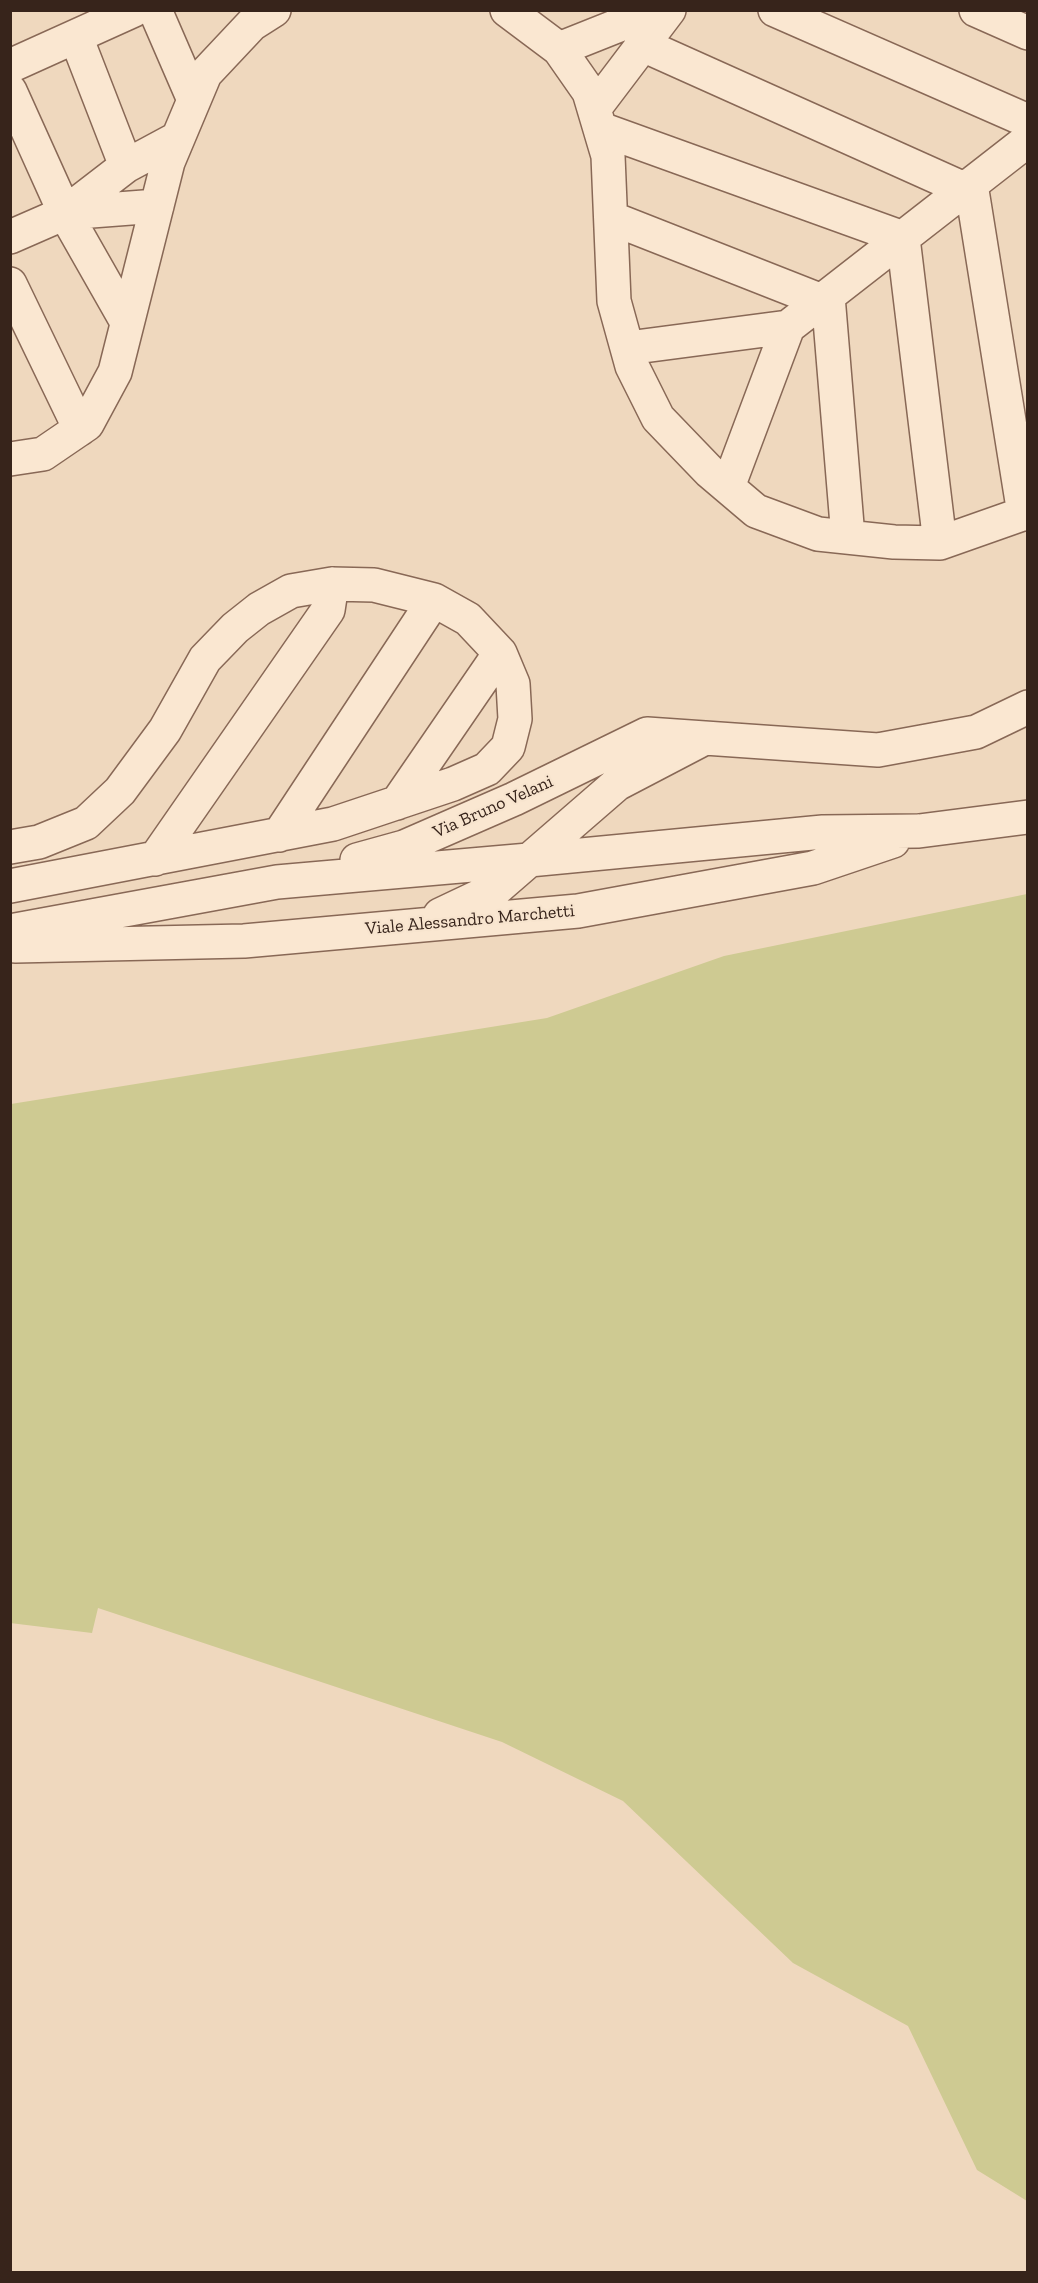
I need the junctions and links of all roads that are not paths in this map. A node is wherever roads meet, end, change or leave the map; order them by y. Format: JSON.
{"nodes":[{"id":1,"x":134,"y":10,"type":"edge"},
{"id":2,"x":155,"y":10,"type":"edge"},
{"id":3,"x":274,"y":10,"type":"edge"},
{"id":4,"x":507,"y":10,"type":"edge"},
{"id":5,"x":669,"y":10,"type":"edge"},
{"id":6,"x":775,"y":10,"type":"edge"},
{"id":7,"x":976,"y":10,"type":"edge"},
{"id":8,"x":640,"y":22,"type":"edge"},
{"id":9,"x":545,"y":30,"type":"edge"},
{"id":10,"x":1028,"y":33,"type":"edge"},
{"id":11,"x":76,"y":37,"type":"junction"},
{"id":12,"x":10,"y":66,"type":"edge"},
{"id":13,"x":10,"y":91,"type":"edge"},
{"id":14,"x":194,"y":100,"type":"junction"},
{"id":15,"x":597,"y":119,"type":"junction"},
{"id":16,"x":1028,"y":122,"type":"edge"},
{"id":17,"x":178,"y":138,"type":"junction"},
{"id":18,"x":1028,"y":140,"type":"edge"},
{"id":19,"x":126,"y":166,"type":"junction"},
{"id":20,"x":968,"y":186,"type":"junction"},
{"id":21,"x":157,"y":206,"type":"junction"},
{"id":22,"x":65,"y":213,"type":"junction"},
{"id":23,"x":611,"y":218,"type":"junction"},
{"id":24,"x":10,"y":237,"type":"edge"},
{"id":25,"x":903,"y":238,"type":"junction"},
{"id":26,"x":10,"y":284,"type":"edge"},
{"id":27,"x":825,"y":298,"type":"junction"},
{"id":28,"x":127,"y":322,"type":"junction"},
{"id":29,"x":788,"y":327,"type":"junction"},
{"id":30,"x":628,"y":348,"type":"junction"},
{"id":31,"x":80,"y":429,"type":"junction"},
{"id":32,"x":10,"y":459,"type":"edge"},
{"id":33,"x":728,"y":487,"type":"junction"},
{"id":34,"x":1026,"y":513,"type":"edge"},
{"id":35,"x":848,"y":537,"type":"junction"},
{"id":36,"x":940,"y":543,"type":"junction"},
{"id":37,"x":333,"y":584,"type":"junction"},
{"id":38,"x":434,"y":600,"type":"junction"},
{"id":39,"x":500,"y":653,"type":"junction"},
{"id":40,"x":1028,"y":708,"type":"edge"},
{"id":41,"x":706,"y":737,"type":"junction"},
{"id":42,"x":397,"y":803,"type":"junction"},
{"id":43,"x":1028,"y":817,"type":"edge"},
{"id":44,"x":919,"y":831,"type":"junction"},
{"id":45,"x":279,"y":835,"type":"junction"},
{"id":46,"x":10,"y":847,"type":"edge"},
{"id":47,"x":155,"y":859,"type":"junction"},
{"id":48,"x":529,"y":860,"type":"junction"},
{"id":49,"x":277,"y":882,"type":"junction"},
{"id":50,"x":10,"y":888,"type":"edge"},
{"id":51,"x":421,"y":924,"type":"junction"},
{"id":52,"x":13,"y":936,"type":"edge"}],
"edges":[{"from":1,"to":11,"type":"street"},
{"from":2,"to":14,"type":"street"},
{"from":3,"to":14,"type":"street"},
{"from":4,"to":9,"type":"street"},
{"from":5,"to":8,"type":"street"},
{"from":6,"to":16,"type":"street"},
{"from":7,"to":10,"type":"street"},
{"from":8,"to":9,"type":"street"},
{"from":8,"to":15,"type":"street"},
{"from":8,"to":20,"type":"street"},
{"from":9,"to":15,"type":"street"},
{"from":11,"to":12,"type":"street"},
{"from":11,"to":19,"type":"street"},
{"from":13,"to":22,"type":"street"},
{"from":14,"to":17,"type":"street"},
{"from":15,"to":23,"type":"street"},
{"from":15,"to":25,"type":"street"},
{"from":17,"to":19,"type":"street"},
{"from":17,"to":21,"type":"street"},
{"from":18,"to":20,"type":"street"},
{"from":19,"to":22,"type":"street"},
{"from":20,"to":25,"type":"street"},
{"from":20,"to":34,"type":"street"},
{"from":21,"to":22,"type":"street"},
{"from":21,"to":28,"type":"street"},
{"from":22,"to":24,"type":"street"},
{"from":22,"to":28,"type":"street"},
{"from":23,"to":27,"type":"street"},
{"from":23,"to":30,"type":"street"},
{"from":25,"to":27,"type":"street"},
{"from":25,"to":36,"type":"street"},
{"from":26,"to":31,"type":"street"},
{"from":27,"to":29,"type":"street"},
{"from":27,"to":35,"type":"street"},
{"from":28,"to":31,"type":"street"},
{"from":29,"to":30,"type":"street"},
{"from":29,"to":33,"type":"street"},
{"from":30,"to":33,"type":"street"},
{"from":31,"to":32,"type":"street"},
{"from":33,"to":35,"type":"street"},
{"from":34,"to":36,"type":"street"},
{"from":35,"to":36,"type":"street"},
{"from":37,"to":38,"type":"street"},
{"from":37,"to":46,"type":"street"},
{"from":37,"to":47,"type":"street"},
{"from":38,"to":39,"type":"street"},
{"from":38,"to":45,"type":"street"},
{"from":39,"to":42,"type":"street"},
{"from":39,"to":42,"type":"street"},
{"from":40,"to":41,"type":"street","name":"Via Bruno Velani"},
{"from":41,"to":48,"type":"street"},
{"from":41,"to":49,"type":"street","name":"Via Bruno Velani"},
{"from":42,"to":45,"type":"street"},
{"from":43,"to":44,"type":"street","name":"Viale Alessandro Marchetti"},
{"from":44,"to":48,"type":"street","name":"Viale Alessandro Marchetti"},
{"from":44,"to":51,"type":"street","name":"Viale Alessandro Marchetti"},
{"from":45,"to":47,"type":"street"},
{"from":47,"to":50,"type":"street"},
{"from":48,"to":49,"type":"street","name":"Viale Alessandro Marchetti"},
{"from":48,"to":51,"type":"street"},
{"from":49,"to":52,"type":"street","name":"Viale Alessandro Marchetti"},
{"from":50,"to":52,"type":"street"},
{"from":51,"to":52,"type":"street","name":"Viale Alessandro Marchetti"}]}
